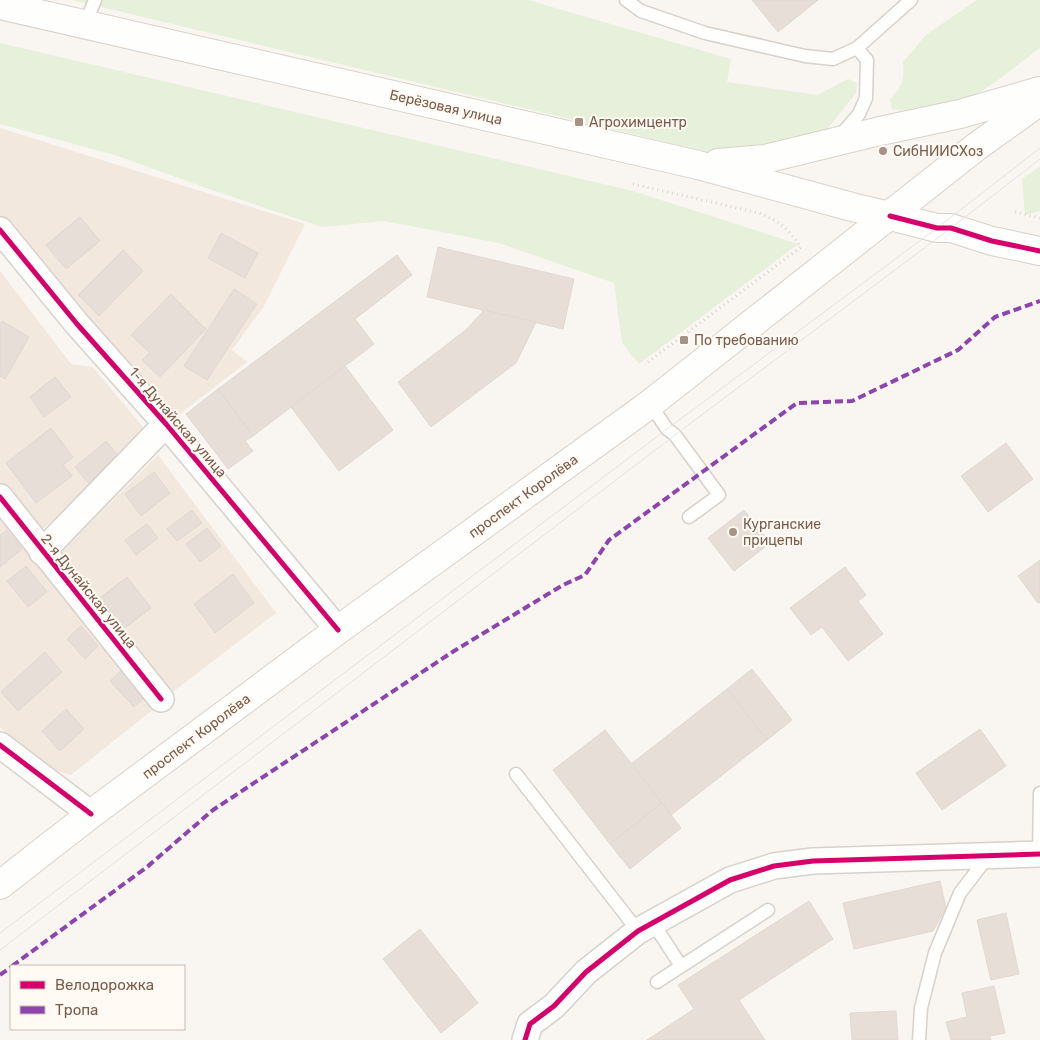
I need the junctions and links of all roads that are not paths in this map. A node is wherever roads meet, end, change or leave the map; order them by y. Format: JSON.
{"nodes":[{"id":1,"x":626,"y":0,"type":"edge"},
{"id":2,"x":911,"y":0,"type":"edge"},
{"id":3,"x":0,"y":5,"type":"edge"},
{"id":4,"x":90,"y":12,"type":"edge"},
{"id":5,"x":857,"y":48,"type":"junction"},
{"id":6,"x":1040,"y":91,"type":"edge"},
{"id":7,"x":1040,"y":100,"type":"edge"},
{"id":8,"x":834,"y":142,"type":"junction"},
{"id":9,"x":698,"y":165,"type":"junction"},
{"id":10,"x":890,"y":216,"type":"junction"},
{"id":11,"x":0,"y":230,"type":"edge"},
{"id":12,"x":1040,"y":250,"type":"edge"},
{"id":13,"x":650,"y":404,"type":"junction"},
{"id":14,"x":166,"y":424,"type":"junction"},
{"id":15,"x":0,"y":497,"type":"edge"},
{"id":16,"x":689,"y":517,"type":"dead end"},
{"id":17,"x":42,"y":552,"type":"junction"},
{"id":18,"x":338,"y":630,"type":"junction"},
{"id":19,"x":161,"y":699,"type":"dead end"},
{"id":20,"x":5,"y":757,"type":"edge"},
{"id":21,"x":516,"y":774,"type":"dead end"},
{"id":22,"x":1040,"y":793,"type":"edge"},
{"id":23,"x":91,"y":814,"type":"junction"},
{"id":24,"x":1040,"y":854,"type":"edge"},
{"id":25,"x":989,"y":855,"type":"junction"},
{"id":26,"x":0,"y":885,"type":"edge"},
{"id":27,"x":768,"y":910,"type":"dead end"},
{"id":28,"x":646,"y":927,"type":"junction"},
{"id":29,"x":681,"y":966,"type":"junction"},
{"id":30,"x":657,"y":982,"type":"dead end"},
{"id":31,"x":525,"y":1040,"type":"edge"},
{"id":32,"x":919,"y":1040,"type":"edge"}],
"edges":[{"from":1,"to":5,"type":"lane"},
{"from":2,"to":5,"type":"lane"},
{"from":3,"to":4,"type":"main road","name":"Берёзовая улица"},
{"from":4,"to":9,"type":"main road","name":"Берёзовая улица"},
{"from":5,"to":8,"type":"lane"},
{"from":6,"to":8,"type":"main road"},
{"from":7,"to":10,"type":"main road","name":"проспект Королёва"},
{"from":8,"to":9,"type":"main road"},
{"from":9,"to":10,"type":"main road","name":"Берёзовая улица"},
{"from":10,"to":12,"type":"main road","name":"Берёзовая улица"},
{"from":10,"to":13,"type":"main road","name":"проспект Королёва"},
{"from":11,"to":14,"type":"street","name":"1-я Дунайская улица"},
{"from":13,"to":16,"type":"lane"},
{"from":13,"to":18,"type":"main road","name":"проспект Королёва"},
{"from":14,"to":17,"type":"street"},
{"from":14,"to":18,"type":"street","name":"1-я Дунайская улица"},
{"from":15,"to":17,"type":"street","name":"2-я Дунайская улица"},
{"from":17,"to":19,"type":"street","name":"2-я Дунайская улица"},
{"from":18,"to":23,"type":"main road","name":"проспект Королёва"},
{"from":20,"to":23,"type":"street"},
{"from":21,"to":28,"type":"lane"},
{"from":22,"to":24,"type":"lane"},
{"from":23,"to":26,"type":"main road","name":"проспект Королёва"},
{"from":24,"to":25,"type":"street"},
{"from":25,"to":28,"type":"street"},
{"from":25,"to":32,"type":"lane"},
{"from":27,"to":29,"type":"lane"},
{"from":28,"to":29,"type":"lane"},
{"from":28,"to":31,"type":"street"},
{"from":29,"to":30,"type":"lane"}]}
